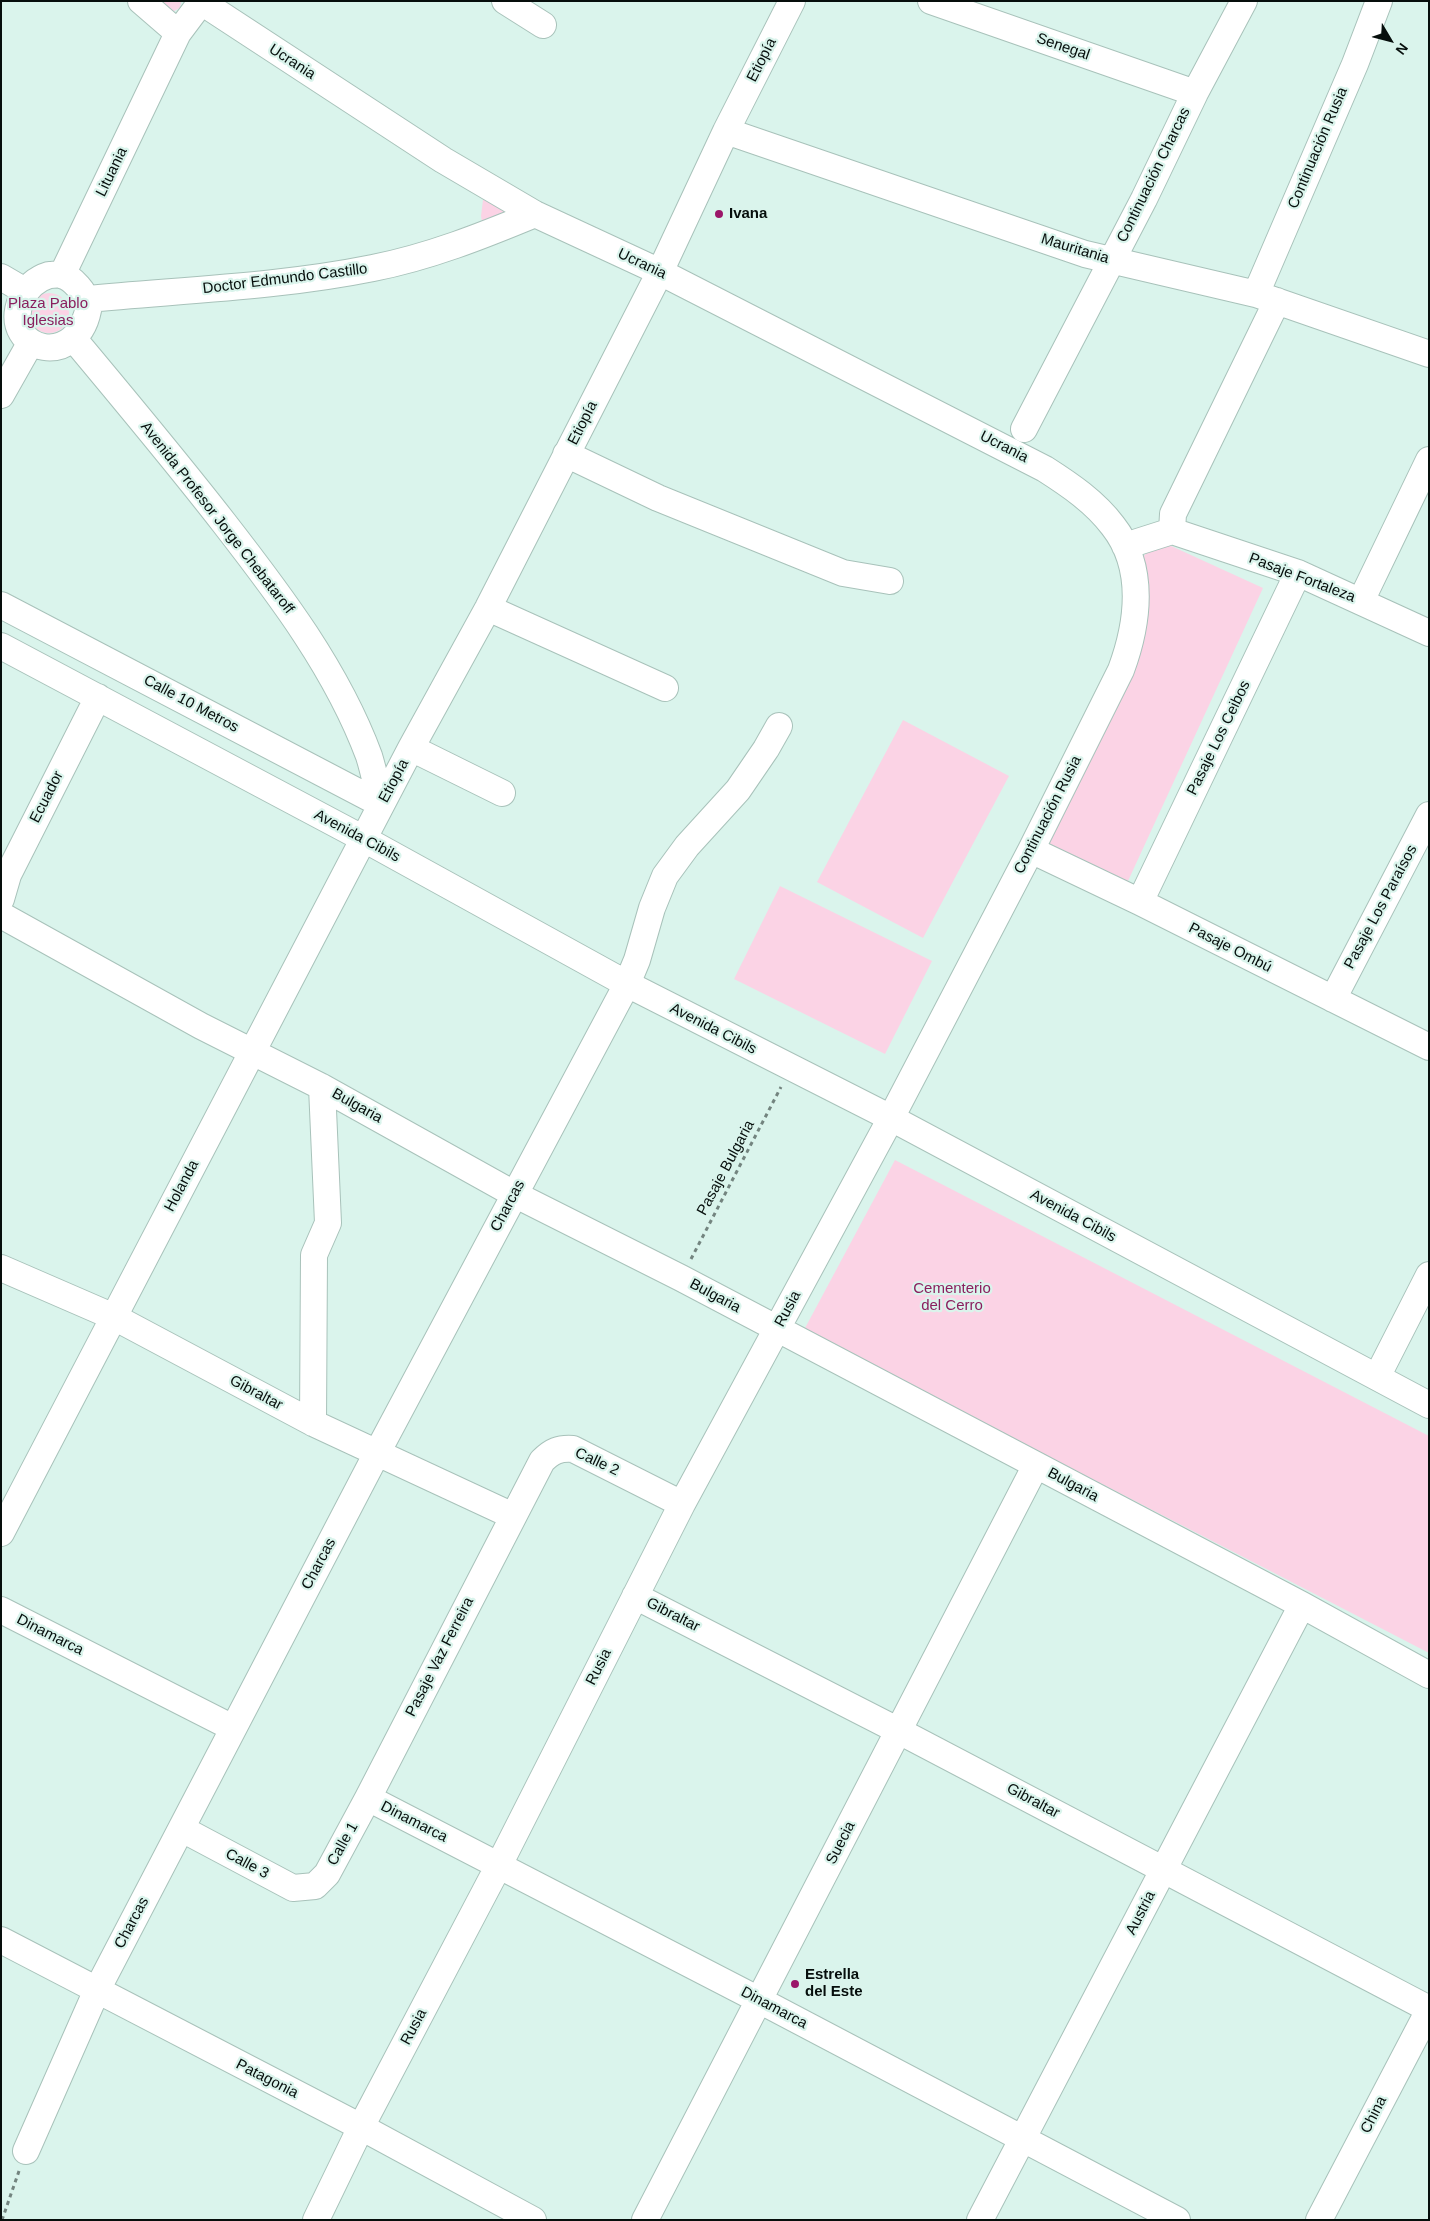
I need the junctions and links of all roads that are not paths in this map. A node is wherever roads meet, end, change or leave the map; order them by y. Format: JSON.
{"nodes":[{"id":1,"x":141,"y":1,"type":"edge"},
{"id":2,"x":505,"y":1,"type":"edge"},
{"id":3,"x":792,"y":1,"type":"edge"},
{"id":4,"x":931,"y":1,"type":"edge"},
{"id":5,"x":1244,"y":1,"type":"edge"},
{"id":6,"x":1379,"y":1,"type":"edge"},
{"id":7,"x":201,"y":2,"type":"edge"},
{"id":8,"x":542,"y":25,"type":"dead end"},
{"id":9,"x":178,"y":33,"type":"junction"},
{"id":10,"x":1195,"y":93,"type":"junction"},
{"id":11,"x":726,"y":131,"type":"junction"},
{"id":12,"x":535,"y":214,"type":"junction"},
{"id":13,"x":1111,"y":260,"type":"junction"},
{"id":14,"x":660,"y":272,"type":"junction"},
{"id":15,"x":62,"y":275,"type":"junction"},
{"id":16,"x":1,"y":277,"type":"edge"},
{"id":17,"x":25,"y":291,"type":"junction"},
{"id":18,"x":1266,"y":298,"type":"junction"},
{"id":19,"x":87,"y":299,"type":"junction"},
{"id":20,"x":74,"y":338,"type":"junction"},
{"id":21,"x":31,"y":342,"type":"junction"},
{"id":22,"x":1429,"y":354,"type":"edge"},
{"id":23,"x":1,"y":395,"type":"edge"},
{"id":24,"x":1024,"y":429,"type":"dead end"},
{"id":25,"x":566,"y":454,"type":"junction"},
{"id":26,"x":1429,"y":460,"type":"edge"},
{"id":27,"x":1094,"y":506,"type":"joint"},
{"id":28,"x":1172,"y":531,"type":"junction"},
{"id":29,"x":1125,"y":546,"type":"junction"},
{"id":30,"x":1298,"y":574,"type":"junction"},
{"id":31,"x":890,"y":581,"type":"dead end"},
{"id":32,"x":1362,"y":601,"type":"junction"},
{"id":33,"x":1,"y":605,"type":"edge"},
{"id":34,"x":488,"y":608,"type":"junction"},
{"id":35,"x":1429,"y":632,"type":"edge"},
{"id":36,"x":1,"y":646,"type":"edge"},
{"id":37,"x":665,"y":688,"type":"dead end"},
{"id":38,"x":98,"y":697,"type":"junction"},
{"id":39,"x":779,"y":726,"type":"dead end"},
{"id":40,"x":411,"y":748,"type":"junction"},
{"id":41,"x":502,"y":793,"type":"dead end"},
{"id":42,"x":381,"y":804,"type":"junction"},
{"id":43,"x":1429,"y":815,"type":"edge"},
{"id":44,"x":364,"y":839,"type":"junction"},
{"id":45,"x":1031,"y":850,"type":"junction"},
{"id":46,"x":4,"y":881,"type":"edge"},
{"id":47,"x":1140,"y":902,"type":"junction"},
{"id":48,"x":1,"y":915,"type":"edge"},
{"id":49,"x":627,"y":984,"type":"junction"},
{"id":50,"x":1332,"y":999,"type":"junction"},
{"id":51,"x":1429,"y":1047,"type":"edge"},
{"id":52,"x":252,"y":1052,"type":"junction"},
{"id":53,"x":322,"y":1087,"type":"junction"},
{"id":54,"x":891,"y":1118,"type":"junction"},
{"id":55,"x":514,"y":1194,"type":"junction"},
{"id":56,"x":1,"y":1268,"type":"edge"},
{"id":57,"x":1429,"y":1275,"type":"edge"},
{"id":58,"x":114,"y":1317,"type":"junction"},
{"id":59,"x":777,"y":1328,"type":"junction"},
{"id":60,"x":1377,"y":1377,"type":"junction"},
{"id":61,"x":1429,"y":1405,"type":"edge"},
{"id":62,"x":313,"y":1423,"type":"junction"},
{"id":63,"x":377,"y":1453,"type":"junction"},
{"id":64,"x":1036,"y":1465,"type":"junction"},
{"id":65,"x":682,"y":1504,"type":"junction"},
{"id":66,"x":513,"y":1516,"type":"junction"},
{"id":67,"x":1,"y":1534,"type":"edge"},
{"id":68,"x":635,"y":1596,"type":"junction"},
{"id":69,"x":1302,"y":1605,"type":"junction"},
{"id":70,"x":1,"y":1610,"type":"edge"},
{"id":71,"x":1429,"y":1675,"type":"edge"},
{"id":72,"x":233,"y":1728,"type":"junction"},
{"id":73,"x":900,"y":1731,"type":"junction"},
{"id":74,"x":368,"y":1798,"type":"junction"},
{"id":75,"x":182,"y":1829,"type":"junction"},
{"id":76,"x":499,"y":1865,"type":"junction"},
{"id":77,"x":1163,"y":1870,"type":"junction"},
{"id":78,"x":315,"y":1886,"type":"joint"},
{"id":79,"x":1,"y":1940,"type":"edge"},
{"id":80,"x":97,"y":1990,"type":"junction"},
{"id":81,"x":760,"y":2000,"type":"junction"},
{"id":82,"x":1429,"y":2009,"type":"edge"},
{"id":83,"x":361,"y":2127,"type":"junction"},
{"id":84,"x":1023,"y":2139,"type":"junction"},
{"id":85,"x":26,"y":2151,"type":"road end"},
{"id":86,"x":316,"y":2220,"type":"edge"},
{"id":87,"x":532,"y":2220,"type":"edge"},
{"id":88,"x":644,"y":2220,"type":"edge"},
{"id":89,"x":980,"y":2220,"type":"edge"},
{"id":90,"x":1177,"y":2220,"type":"edge"},
{"id":91,"x":1319,"y":2220,"type":"edge"}],
"edges":[{"from":1,"to":9,"type":"street"},
{"from":2,"to":8,"type":"street"},
{"from":3,"to":11,"type":"street","name":"Etiopía"},
{"from":4,"to":10,"type":"street","name":"Senegal"},
{"from":5,"to":10,"type":"street","name":"Continuación Charcas"},
{"from":6,"to":18,"type":"street","name":"Continuación Rusia"},
{"from":7,"to":9,"type":"street","name":"Lituania"},
{"from":7,"to":12,"type":"street","name":"Ucrania"},
{"from":9,"to":15,"type":"street","name":"Lituania"},
{"from":10,"to":13,"type":"street","name":"Continuación Charcas"},
{"from":11,"to":13,"type":"street","name":"Mauritania"},
{"from":11,"to":14,"type":"street","name":"Etiopía"},
{"from":12,"to":14,"type":"street","name":"Ucrania"},
{"from":12,"to":19,"type":"street","name":"Doctor Edmundo Castillo"},
{"from":13,"to":18,"type":"street","name":"Mauritania"},
{"from":13,"to":24,"type":"street","name":"Continuación Charcas"},
{"from":14,"to":25,"type":"street","name":"Etiopía"},
{"from":14,"to":27,"type":"street","name":"Ucrania"},
{"from":15,"to":17,"type":"street"},
{"from":15,"to":19,"type":"street"},
{"from":16,"to":17,"type":"street"},
{"from":17,"to":21,"type":"street"},
{"from":18,"to":22,"type":"street","name":"Mauritania"},
{"from":18,"to":28,"type":"street","name":"Continuación Rusia"},
{"from":19,"to":20,"type":"street"},
{"from":20,"to":21,"type":"street"},
{"from":20,"to":42,"type":"street","name":"Avenida Profesor Jorge Chebataroff"},
{"from":21,"to":23,"type":"street"},
{"from":25,"to":31,"type":"street"},
{"from":25,"to":34,"type":"street","name":"Etiopía"},
{"from":26,"to":32,"type":"street"},
{"from":27,"to":29,"type":"street","name":"Continuación Rusia"},
{"from":28,"to":29,"type":"street"},
{"from":28,"to":30,"type":"street","name":"Pasaje Fortaleza"},
{"from":29,"to":45,"type":"street","name":"Continuación Rusia"},
{"from":30,"to":32,"type":"street","name":"Pasaje Fortaleza"},
{"from":30,"to":47,"type":"street","name":"Pasaje Los Ceibos"},
{"from":32,"to":35,"type":"street","name":"Pasaje Fortaleza"},
{"from":33,"to":42,"type":"street","name":"Calle 10 Metros"},
{"from":34,"to":37,"type":"street"},
{"from":34,"to":40,"type":"street","name":"Etiopía"},
{"from":36,"to":38,"type":"street","name":"Avenida Cibils"},
{"from":38,"to":44,"type":"street","name":"Avenida Cibils"},
{"from":38,"to":46,"type":"street","name":"Ecuador"},
{"from":39,"to":49,"type":"street","name":"Charcas"},
{"from":40,"to":41,"type":"street"},
{"from":40,"to":42,"type":"street","name":"Etiopía"},
{"from":42,"to":44,"type":"street","name":"Etiopía"},
{"from":43,"to":50,"type":"street","name":"Pasaje Los Paraísos"},
{"from":44,"to":49,"type":"street","name":"Avenida Cibils"},
{"from":44,"to":52,"type":"street","name":"Holanda"},
{"from":45,"to":47,"type":"street","name":"Pasaje Ombú"},
{"from":45,"to":54,"type":"street","name":"Continuación Rusia"},
{"from":47,"to":50,"type":"street","name":"Pasaje Ombú"},
{"from":48,"to":52,"type":"street","name":"Bulgaria"},
{"from":49,"to":54,"type":"street","name":"Avenida Cibils"},
{"from":49,"to":55,"type":"street","name":"Charcas"},
{"from":50,"to":51,"type":"street","name":"Pasaje Ombú"},
{"from":52,"to":53,"type":"street","name":"Bulgaria"},
{"from":52,"to":58,"type":"street","name":"Holanda"},
{"from":53,"to":55,"type":"street","name":"Bulgaria"},
{"from":53,"to":62,"type":"street"},
{"from":54,"to":59,"type":"street","name":"Rusia"},
{"from":54,"to":60,"type":"street","name":"Avenida Cibils"},
{"from":55,"to":59,"type":"street","name":"Bulgaria"},
{"from":55,"to":63,"type":"street","name":"Charcas"},
{"from":56,"to":58,"type":"street","name":"Gibraltar"},
{"from":57,"to":60,"type":"street"},
{"from":58,"to":62,"type":"street","name":"Gibraltar"},
{"from":58,"to":67,"type":"street","name":"Holanda"},
{"from":59,"to":64,"type":"street","name":"Bulgaria"},
{"from":59,"to":65,"type":"street","name":"Rusia"},
{"from":60,"to":61,"type":"street","name":"Avenida Cibils"},
{"from":62,"to":63,"type":"street","name":"Gibraltar"},
{"from":63,"to":66,"type":"street","name":"Gibraltar"},
{"from":63,"to":72,"type":"street","name":"Charcas"},
{"from":64,"to":69,"type":"street","name":"Bulgaria"},
{"from":64,"to":73,"type":"street","name":"Suecia"},
{"from":65,"to":66,"type":"street","name":"Calle 2"},
{"from":65,"to":68,"type":"street","name":"Rusia"},
{"from":66,"to":74,"type":"street","name":"Pasaje Vaz Ferreira"},
{"from":68,"to":73,"type":"street","name":"Gibraltar"},
{"from":68,"to":76,"type":"street","name":"Rusia"},
{"from":69,"to":71,"type":"street","name":"Bulgaria"},
{"from":69,"to":77,"type":"street","name":"Austria"},
{"from":70,"to":72,"type":"street","name":"Dinamarca"},
{"from":72,"to":75,"type":"street","name":"Charcas"},
{"from":73,"to":77,"type":"street","name":"Gibraltar"},
{"from":73,"to":81,"type":"street","name":"Suecia"},
{"from":74,"to":76,"type":"street","name":"Dinamarca"},
{"from":74,"to":78,"type":"street","name":"Calle 1"},
{"from":75,"to":78,"type":"street","name":"Calle 3"},
{"from":75,"to":80,"type":"street","name":"Charcas"},
{"from":76,"to":81,"type":"street","name":"Dinamarca"},
{"from":76,"to":83,"type":"street","name":"Rusia"},
{"from":77,"to":82,"type":"street","name":"Gibraltar"},
{"from":77,"to":84,"type":"street","name":"Austria"},
{"from":79,"to":80,"type":"street","name":"Patagonia"},
{"from":80,"to":83,"type":"street","name":"Patagonia"},
{"from":80,"to":85,"type":"street","name":"Charcas"},
{"from":81,"to":84,"type":"street","name":"Dinamarca"},
{"from":81,"to":88,"type":"street","name":"Suecia"},
{"from":82,"to":91,"type":"street","name":"China"},
{"from":83,"to":86,"type":"street","name":"Rusia"},
{"from":83,"to":87,"type":"street","name":"Patagonia"},
{"from":84,"to":89,"type":"street","name":"Austria"},
{"from":84,"to":90,"type":"street","name":"Dinamarca"}]}
